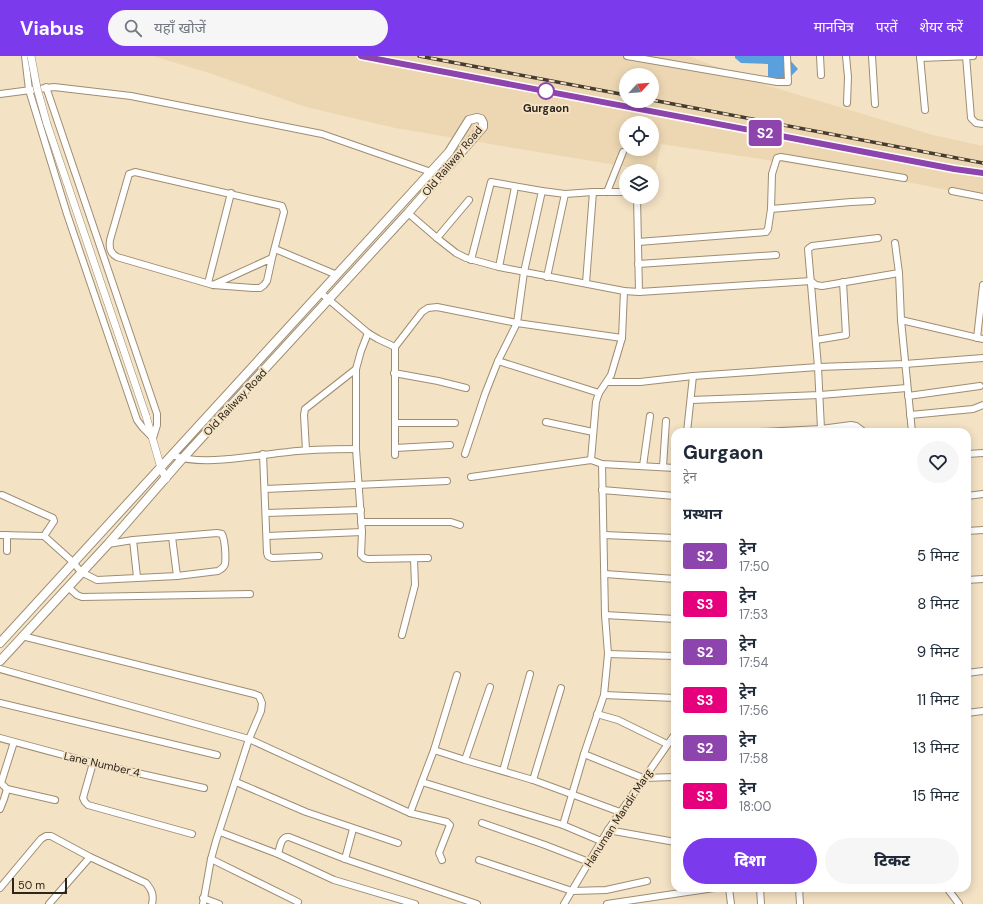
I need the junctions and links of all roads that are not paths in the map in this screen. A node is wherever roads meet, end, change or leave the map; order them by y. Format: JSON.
{"nodes":[{"id":1,"x":25,"y":56,"type":"edge"},
{"id":2,"x":31,"y":56,"type":"edge"},
{"id":3,"x":627,"y":56,"type":"edge"},
{"id":4,"x":787,"y":56,"type":"edge"},
{"id":5,"x":820,"y":56,"type":"edge"},
{"id":6,"x":846,"y":56,"type":"edge"},
{"id":7,"x":872,"y":56,"type":"edge"},
{"id":8,"x":966,"y":56,"type":"edge"},
{"id":9,"x":973,"y":56,"type":"edge"},
{"id":10,"x":920,"y":57,"type":"edge"},
{"id":11,"x":821,"y":75,"type":"dead end"},
{"id":12,"x":46,"y":87,"type":"junction"},
{"id":13,"x":29,"y":90,"type":"junction"},
{"id":14,"x":0,"y":94,"type":"edge"},
{"id":15,"x":847,"y":103,"type":"dead end"},
{"id":16,"x":875,"y":104,"type":"dead end"},
{"id":17,"x":925,"y":110,"type":"dead end"},
{"id":18,"x":983,"y":124,"type":"edge"},
{"id":19,"x":621,"y":156,"type":"edge"},
{"id":20,"x":430,"y":172,"type":"junction"},
{"id":21,"x":904,"y":178,"type":"dead end"},
{"id":22,"x":515,"y":187,"type":"junction"},
{"id":23,"x":542,"y":191,"type":"junction"},
{"id":24,"x":593,"y":192,"type":"junction"},
{"id":25,"x":607,"y":192,"type":"junction"},
{"id":26,"x":619,"y":192,"type":"edge"},
{"id":27,"x":952,"y":192,"type":"dead end"},
{"id":28,"x":231,"y":193,"type":"junction"},
{"id":29,"x":565,"y":194,"type":"junction"},
{"id":30,"x":983,"y":197,"type":"edge"},
{"id":31,"x":470,"y":200,"type":"dead end"},
{"id":32,"x":872,"y":201,"type":"dead end"},
{"id":33,"x":637,"y":204,"type":"edge"},
{"id":34,"x":771,"y":209,"type":"junction"},
{"id":35,"x":408,"y":213,"type":"junction"},
{"id":36,"x":437,"y":238,"type":"junction"},
{"id":37,"x":878,"y":238,"type":"dead end"},
{"id":38,"x":638,"y":242,"type":"junction"},
{"id":39,"x":895,"y":243,"type":"dead end"},
{"id":40,"x":275,"y":250,"type":"junction"},
{"id":41,"x":776,"y":255,"type":"dead end"},
{"id":42,"x":272,"y":258,"type":"junction"},
{"id":43,"x":471,"y":260,"type":"junction"},
{"id":44,"x":638,"y":264,"type":"junction"},
{"id":45,"x":499,"y":267,"type":"junction"},
{"id":46,"x":524,"y":272,"type":"junction"},
{"id":47,"x":899,"y":273,"type":"junction"},
{"id":48,"x":337,"y":275,"type":"junction"},
{"id":49,"x":547,"y":277,"type":"junction"},
{"id":50,"x":811,"y":281,"type":"junction"},
{"id":51,"x":843,"y":282,"type":"junction"},
{"id":52,"x":586,"y":283,"type":"junction"},
{"id":53,"x":210,"y":284,"type":"junction"},
{"id":54,"x":983,"y":285,"type":"edge"},
{"id":55,"x":624,"y":291,"type":"junction"},
{"id":56,"x":639,"y":292,"type":"junction"},
{"id":57,"x":321,"y":293,"type":"junction"},
{"id":58,"x":329,"y":299,"type":"junction"},
{"id":59,"x":901,"y":320,"type":"junction"},
{"id":60,"x":517,"y":323,"type":"junction"},
{"id":61,"x":368,"y":333,"type":"junction"},
{"id":62,"x":622,"y":338,"type":"junction"},
{"id":63,"x":980,"y":339,"type":"edge"},
{"id":64,"x":816,"y":340,"type":"junction"},
{"id":65,"x":395,"y":347,"type":"junction"},
{"id":66,"x":983,"y":358,"type":"edge"},
{"id":67,"x":498,"y":361,"type":"junction"},
{"id":68,"x":905,"y":364,"type":"junction"},
{"id":69,"x":818,"y":367,"type":"junction"},
{"id":70,"x":356,"y":370,"type":"junction"},
{"id":71,"x":394,"y":373,"type":"junction"},
{"id":72,"x":693,"y":376,"type":"junction"},
{"id":73,"x":608,"y":382,"type":"junction"},
{"id":74,"x":980,"y":386,"type":"dead end"},
{"id":75,"x":466,"y":388,"type":"dead end"},
{"id":76,"x":907,"y":388,"type":"junction"},
{"id":77,"x":599,"y":393,"type":"junction"},
{"id":78,"x":820,"y":395,"type":"junction"},
{"id":79,"x":908,"y":396,"type":"junction"},
{"id":80,"x":691,"y":400,"type":"junction"},
{"id":81,"x":983,"y":405,"type":"edge"},
{"id":82,"x":910,"y":415,"type":"junction"},
{"id":83,"x":650,"y":416,"type":"dead end"},
{"id":84,"x":666,"y":421,"type":"dead end"},
{"id":85,"x":546,"y":422,"type":"dead end"},
{"id":86,"x":395,"y":423,"type":"junction"},
{"id":87,"x":455,"y":423,"type":"dead end"},
{"id":88,"x":688,"y":428,"type":"edge"},
{"id":89,"x":821,"y":428,"type":"edge"},
{"id":90,"x":833,"y":428,"type":"edge"},
{"id":91,"x":859,"y":428,"type":"edge"},
{"id":92,"x":912,"y":428,"type":"edge"},
{"id":93,"x":593,"y":432,"type":"junction"},
{"id":94,"x":153,"y":438,"type":"junction"},
{"id":95,"x":450,"y":445,"type":"dead end"},
{"id":96,"x":356,"y":449,"type":"junction"},
{"id":97,"x":306,"y":450,"type":"junction"},
{"id":98,"x":983,"y":453,"type":"edge"},
{"id":99,"x":264,"y":454,"type":"junction"},
{"id":100,"x":465,"y":454,"type":"dead end"},
{"id":101,"x":971,"y":454,"type":"edge"},
{"id":102,"x":172,"y":455,"type":"junction"},
{"id":103,"x":182,"y":459,"type":"junction"},
{"id":104,"x":591,"y":460,"type":"junction"},
{"id":105,"x":602,"y":464,"type":"junction"},
{"id":106,"x":643,"y":466,"type":"junction"},
{"id":107,"x":662,"y":467,"type":"junction"},
{"id":108,"x":161,"y":468,"type":"junction"},
{"id":109,"x":671,"y":468,"type":"edge"},
{"id":110,"x":471,"y":477,"type":"dead end"},
{"id":111,"x":166,"y":479,"type":"junction"},
{"id":112,"x":447,"y":480,"type":"dead end"},
{"id":113,"x":359,"y":485,"type":"junction"},
{"id":114,"x":265,"y":489,"type":"junction"},
{"id":115,"x":602,"y":490,"type":"junction"},
{"id":116,"x":983,"y":494,"type":"edge"},
{"id":117,"x":2,"y":495,"type":"dead end"},
{"id":118,"x":671,"y":496,"type":"edge"},
{"id":119,"x":971,"y":496,"type":"edge"},
{"id":120,"x":361,"y":510,"type":"junction"},
{"id":121,"x":266,"y":513,"type":"junction"},
{"id":122,"x":362,"y":522,"type":"junction"},
{"id":123,"x":460,"y":525,"type":"dead end"},
{"id":124,"x":983,"y":530,"type":"edge"},
{"id":125,"x":971,"y":531,"type":"edge"},
{"id":126,"x":362,"y":532,"type":"junction"},
{"id":127,"x":0,"y":535,"type":"edge"},
{"id":128,"x":7,"y":535,"type":"junction"},
{"id":129,"x":604,"y":535,"type":"junction"},
{"id":130,"x":44,"y":536,"type":"junction"},
{"id":131,"x":267,"y":536,"type":"junction"},
{"id":132,"x":172,"y":537,"type":"junction"},
{"id":133,"x":671,"y":538,"type":"edge"},
{"id":134,"x":133,"y":540,"type":"junction"},
{"id":135,"x":108,"y":544,"type":"junction"},
{"id":136,"x":7,"y":551,"type":"dead end"},
{"id":137,"x":319,"y":556,"type":"dead end"},
{"id":138,"x":428,"y":558,"type":"dead end"},
{"id":139,"x":414,"y":559,"type":"junction"},
{"id":140,"x":73,"y":562,"type":"junction"},
{"id":141,"x":81,"y":572,"type":"junction"},
{"id":142,"x":605,"y":574,"type":"junction"},
{"id":143,"x":177,"y":576,"type":"junction"},
{"id":144,"x":137,"y":577,"type":"junction"},
{"id":145,"x":671,"y":579,"type":"edge"},
{"id":146,"x":983,"y":579,"type":"edge"},
{"id":147,"x":971,"y":580,"type":"edge"},
{"id":148,"x":68,"y":587,"type":"junction"},
{"id":149,"x":250,"y":594,"type":"dead end"},
{"id":150,"x":605,"y":615,"type":"junction"},
{"id":151,"x":671,"y":618,"type":"edge"},
{"id":152,"x":402,"y":635,"type":"dead end"},
{"id":153,"x":22,"y":636,"type":"junction"},
{"id":154,"x":0,"y":643,"type":"edge"},
{"id":155,"x":608,"y":654,"type":"junction"},
{"id":156,"x":671,"y":656,"type":"edge"},
{"id":157,"x":0,"y":660,"type":"edge"},
{"id":158,"x":0,"y":669,"type":"edge"},
{"id":159,"x":983,"y":671,"type":"edge"},
{"id":160,"x":971,"y":672,"type":"edge"},
{"id":161,"x":530,"y":674,"type":"dead end"},
{"id":162,"x":457,"y":675,"type":"dead end"},
{"id":163,"x":490,"y":687,"type":"dead end"},
{"id":164,"x":561,"y":688,"type":"dead end"},
{"id":165,"x":604,"y":695,"type":"junction"},
{"id":166,"x":671,"y":698,"type":"edge"},
{"id":167,"x":0,"y":703,"type":"edge"},
{"id":168,"x":983,"y":711,"type":"edge"},
{"id":169,"x":971,"y":712,"type":"edge"},
{"id":170,"x":597,"y":714,"type":"junction"},
{"id":171,"x":0,"y":738,"type":"edge"},
{"id":172,"x":249,"y":738,"type":"junction"},
{"id":173,"x":671,"y":739,"type":"edge"},
{"id":174,"x":14,"y":742,"type":"junction"},
{"id":175,"x":667,"y":744,"type":"junction"},
{"id":176,"x":434,"y":750,"type":"junction"},
{"id":177,"x":584,"y":754,"type":"junction"},
{"id":178,"x":217,"y":755,"type":"dead end"},
{"id":179,"x":465,"y":760,"type":"junction"},
{"id":180,"x":93,"y":763,"type":"junction"},
{"id":181,"x":503,"y":772,"type":"junction"},
{"id":182,"x":671,"y":777,"type":"edge"},
{"id":183,"x":643,"y":778,"type":"junction"},
{"id":184,"x":533,"y":780,"type":"junction"},
{"id":185,"x":236,"y":782,"type":"junction"},
{"id":186,"x":422,"y":782,"type":"junction"},
{"id":187,"x":204,"y":788,"type":"dead end"},
{"id":188,"x":7,"y":789,"type":"junction"},
{"id":189,"x":572,"y":794,"type":"junction"},
{"id":190,"x":55,"y":800,"type":"dead end"},
{"id":191,"x":0,"y":809,"type":"edge"},
{"id":192,"x":620,"y":812,"type":"junction"},
{"id":193,"x":410,"y":813,"type":"junction"},
{"id":194,"x":482,"y":823,"type":"dead end"},
{"id":195,"x":562,"y":825,"type":"junction"},
{"id":196,"x":353,"y":829,"type":"junction"},
{"id":197,"x":608,"y":830,"type":"junction"},
{"id":198,"x":220,"y":832,"type":"junction"},
{"id":199,"x":192,"y":834,"type":"dead end"},
{"id":200,"x":601,"y":841,"type":"junction"},
{"id":201,"x":671,"y":841,"type":"edge"},
{"id":202,"x":398,"y":843,"type":"dead end"},
{"id":203,"x":278,"y":854,"type":"junction"},
{"id":204,"x":90,"y":857,"type":"junction"},
{"id":205,"x":211,"y":859,"type":"junction"},
{"id":206,"x":345,"y":859,"type":"junction"},
{"id":207,"x":442,"y":860,"type":"dead end"},
{"id":208,"x":479,"y":860,"type":"dead end"},
{"id":209,"x":589,"y":862,"type":"junction"},
{"id":210,"x":647,"y":881,"type":"dead end"},
{"id":211,"x":0,"y":888,"type":"edge"},
{"id":212,"x":572,"y":891,"type":"junction"},
{"id":213,"x":687,"y":892,"type":"edge"},
{"id":214,"x":730,"y":892,"type":"edge"},
{"id":215,"x":760,"y":892,"type":"edge"},
{"id":216,"x":799,"y":892,"type":"edge"},
{"id":217,"x":950,"y":892,"type":"edge"},
{"id":218,"x":203,"y":901,"type":"edge"},
{"id":219,"x":298,"y":902,"type":"dead end"},
{"id":220,"x":49,"y":904,"type":"edge"},
{"id":221,"x":152,"y":904,"type":"edge"},
{"id":222,"x":219,"y":904,"type":"edge"},
{"id":223,"x":415,"y":904,"type":"edge"},
{"id":224,"x":477,"y":904,"type":"edge"},
{"id":225,"x":564,"y":904,"type":"edge"},
{"id":226,"x":607,"y":904,"type":"edge"},
{"id":227,"x":731,"y":904,"type":"edge"},
{"id":228,"x":761,"y":904,"type":"edge"},
{"id":229,"x":800,"y":904,"type":"edge"},
{"id":230,"x":959,"y":904,"type":"edge"}],
"edges":[{"from":1,"to":13,"type":"street"},
{"from":2,"to":94,"type":"street","bridge":true},
{"from":3,"to":4,"type":"street"},
{"from":5,"to":11,"type":"street"},
{"from":6,"to":15,"type":"street"},
{"from":7,"to":16,"type":"street"},
{"from":8,"to":9,"type":"street"},
{"from":8,"to":10,"type":"street"},
{"from":8,"to":18,"type":"street"},
{"from":10,"to":17,"type":"street"},
{"from":12,"to":13,"type":"street"},
{"from":12,"to":20,"type":"street"},
{"from":12,"to":94,"type":"street"},
{"from":13,"to":14,"type":"street"},
{"from":13,"to":94,"type":"street"},
{"from":19,"to":25,"type":"street"},
{"from":20,"to":35,"type":"main road","name":"Old Railway Road"},
{"from":20,"to":48,"type":"main road","name":"Old Railway Road"},
{"from":21,"to":34,"type":"street"},
{"from":22,"to":23,"type":"street"},
{"from":22,"to":43,"type":"street"},
{"from":22,"to":45,"type":"street"},
{"from":23,"to":29,"type":"street"},
{"from":23,"to":46,"type":"street"},
{"from":24,"to":25,"type":"street"},
{"from":24,"to":29,"type":"street"},
{"from":24,"to":52,"type":"street"},
{"from":25,"to":26,"type":"street"},
{"from":27,"to":30,"type":"street"},
{"from":28,"to":40,"type":"street"},
{"from":28,"to":53,"type":"street"},
{"from":28,"to":53,"type":"street"},
{"from":29,"to":49,"type":"street"},
{"from":31,"to":36,"type":"street"},
{"from":32,"to":34,"type":"street"},
{"from":33,"to":38,"type":"street"},
{"from":34,"to":38,"type":"street"},
{"from":35,"to":36,"type":"street"},
{"from":35,"to":58,"type":"main road","name":"Old Railway Road"},
{"from":36,"to":43,"type":"street"},
{"from":37,"to":50,"type":"street"},
{"from":38,"to":44,"type":"street"},
{"from":39,"to":47,"type":"street"},
{"from":40,"to":42,"type":"street"},
{"from":40,"to":48,"type":"street"},
{"from":41,"to":44,"type":"street"},
{"from":42,"to":53,"type":"street"},
{"from":42,"to":53,"type":"street"},
{"from":43,"to":45,"type":"street"},
{"from":44,"to":56,"type":"street"},
{"from":45,"to":46,"type":"street"},
{"from":46,"to":49,"type":"street"},
{"from":46,"to":60,"type":"street"},
{"from":47,"to":51,"type":"street"},
{"from":47,"to":59,"type":"street"},
{"from":48,"to":57,"type":"main road","name":"Old Railway Road"},
{"from":49,"to":52,"type":"street"},
{"from":50,"to":51,"type":"street"},
{"from":50,"to":56,"type":"street"},
{"from":50,"to":64,"type":"street"},
{"from":51,"to":64,"type":"street"},
{"from":52,"to":55,"type":"street"},
{"from":54,"to":63,"type":"street"},
{"from":55,"to":56,"type":"street"},
{"from":55,"to":62,"type":"street"},
{"from":57,"to":58,"type":"street"},
{"from":57,"to":102,"type":"main road","name":"Old Railway Road"},
{"from":58,"to":61,"type":"street"},
{"from":58,"to":103,"type":"main road","name":"Old Railway Road"},
{"from":59,"to":63,"type":"street"},
{"from":59,"to":68,"type":"street"},
{"from":60,"to":62,"type":"street"},
{"from":60,"to":65,"type":"street"},
{"from":60,"to":67,"type":"street"},
{"from":61,"to":65,"type":"street"},
{"from":61,"to":70,"type":"street"},
{"from":62,"to":73,"type":"street"},
{"from":64,"to":69,"type":"street"},
{"from":65,"to":71,"type":"street"},
{"from":66,"to":68,"type":"street"},
{"from":67,"to":77,"type":"street"},
{"from":67,"to":100,"type":"street"},
{"from":68,"to":69,"type":"street"},
{"from":68,"to":76,"type":"street"},
{"from":69,"to":72,"type":"street"},
{"from":69,"to":78,"type":"street"},
{"from":70,"to":96,"type":"street"},
{"from":70,"to":97,"type":"street"},
{"from":71,"to":75,"type":"street"},
{"from":71,"to":86,"type":"street"},
{"from":72,"to":73,"type":"street"},
{"from":72,"to":80,"type":"street"},
{"from":73,"to":77,"type":"street"},
{"from":74,"to":79,"type":"street"},
{"from":76,"to":78,"type":"street"},
{"from":76,"to":79,"type":"street"},
{"from":77,"to":93,"type":"street"},
{"from":78,"to":80,"type":"street"},
{"from":78,"to":89,"type":"street"},
{"from":79,"to":82,"type":"street"},
{"from":80,"to":88,"type":"street"},
{"from":81,"to":82,"type":"street"},
{"from":82,"to":92,"type":"street"},
{"from":83,"to":106,"type":"street"},
{"from":84,"to":107,"type":"street"},
{"from":85,"to":93,"type":"street"},
{"from":86,"to":87,"type":"street"},
{"from":86,"to":95,"type":"street"},
{"from":90,"to":91,"type":"street"},
{"from":93,"to":104,"type":"street"},
{"from":94,"to":108,"type":"street"},
{"from":96,"to":97,"type":"street"},
{"from":96,"to":113,"type":"street"},
{"from":97,"to":99,"type":"street"},
{"from":98,"to":101,"type":"street"},
{"from":99,"to":103,"type":"street"},
{"from":99,"to":114,"type":"street"},
{"from":102,"to":103,"type":"street"},
{"from":102,"to":108,"type":"main road","name":"Old Railway Road"},
{"from":103,"to":111,"type":"main road","name":"Old Railway Road"},
{"from":104,"to":105,"type":"street"},
{"from":104,"to":110,"type":"street"},
{"from":105,"to":106,"type":"street"},
{"from":105,"to":115,"type":"street"},
{"from":106,"to":107,"type":"street"},
{"from":107,"to":109,"type":"street"},
{"from":108,"to":111,"type":"street"},
{"from":108,"to":140,"type":"main road","name":"Old Railway Road"},
{"from":111,"to":135,"type":"main road","name":"Old Railway Road"},
{"from":112,"to":113,"type":"street"},
{"from":113,"to":114,"type":"street"},
{"from":113,"to":120,"type":"street"},
{"from":114,"to":121,"type":"street"},
{"from":115,"to":118,"type":"street"},
{"from":115,"to":129,"type":"street"},
{"from":116,"to":119,"type":"street"},
{"from":117,"to":130,"type":"street"},
{"from":120,"to":121,"type":"street"},
{"from":120,"to":122,"type":"street"},
{"from":121,"to":131,"type":"street"},
{"from":122,"to":123,"type":"street"},
{"from":122,"to":126,"type":"street"},
{"from":124,"to":125,"type":"street"},
{"from":126,"to":131,"type":"street"},
{"from":126,"to":139,"type":"street"},
{"from":127,"to":128,"type":"street"},
{"from":128,"to":130,"type":"street"},
{"from":128,"to":136,"type":"street"},
{"from":129,"to":133,"type":"street"},
{"from":129,"to":142,"type":"street"},
{"from":130,"to":140,"type":"street"},
{"from":131,"to":137,"type":"street"},
{"from":132,"to":134,"type":"street"},
{"from":132,"to":143,"type":"street"},
{"from":132,"to":143,"type":"street"},
{"from":134,"to":135,"type":"street"},
{"from":134,"to":144,"type":"street"},
{"from":135,"to":141,"type":"main road","name":"Old Railway Road"},
{"from":138,"to":139,"type":"street"},
{"from":139,"to":152,"type":"street"},
{"from":140,"to":141,"type":"street"},
{"from":140,"to":154,"type":"main road","name":"Old Railway Road"},
{"from":141,"to":144,"type":"street"},
{"from":141,"to":148,"type":"main road","name":"Old Railway Road"},
{"from":142,"to":145,"type":"street"},
{"from":142,"to":150,"type":"street"},
{"from":143,"to":144,"type":"street"},
{"from":146,"to":147,"type":"street"},
{"from":148,"to":149,"type":"street"},
{"from":148,"to":153,"type":"main road","name":"Old Railway Road"},
{"from":150,"to":151,"type":"street"},
{"from":150,"to":155,"type":"street"},
{"from":153,"to":157,"type":"main road","name":"Old Railway Road"},
{"from":153,"to":172,"type":"street"},
{"from":155,"to":156,"type":"street"},
{"from":155,"to":165,"type":"street"},
{"from":158,"to":172,"type":"street"},
{"from":159,"to":160,"type":"street"},
{"from":161,"to":181,"type":"street"},
{"from":162,"to":176,"type":"street"},
{"from":163,"to":179,"type":"street"},
{"from":164,"to":184,"type":"street"},
{"from":165,"to":166,"type":"street"},
{"from":165,"to":170,"type":"street"},
{"from":167,"to":178,"type":"street"},
{"from":168,"to":169,"type":"street"},
{"from":170,"to":175,"type":"street"},
{"from":170,"to":177,"type":"street"},
{"from":171,"to":174,"type":"street","name":"Lane Number 4"},
{"from":172,"to":185,"type":"street"},
{"from":172,"to":193,"type":"street"},
{"from":173,"to":175,"type":"street","name":"Hanuman Mandir Marg"},
{"from":174,"to":180,"type":"street","name":"Lane Number 4"},
{"from":174,"to":188,"type":"street"},
{"from":175,"to":183,"type":"street","name":"Hanuman Mandir Marg"},
{"from":176,"to":179,"type":"street"},
{"from":176,"to":186,"type":"street"},
{"from":177,"to":183,"type":"street"},
{"from":177,"to":189,"type":"street"},
{"from":179,"to":181,"type":"street"},
{"from":180,"to":187,"type":"street","name":"Lane Number 4"},
{"from":180,"to":199,"type":"street"},
{"from":181,"to":184,"type":"street"},
{"from":182,"to":183,"type":"street"},
{"from":183,"to":192,"type":"street","name":"Hanuman Mandir Marg"},
{"from":184,"to":189,"type":"street"},
{"from":185,"to":196,"type":"street"},
{"from":185,"to":198,"type":"street"},
{"from":186,"to":193,"type":"street"},
{"from":186,"to":195,"type":"street"},
{"from":188,"to":190,"type":"street"},
{"from":188,"to":191,"type":"street"},
{"from":189,"to":192,"type":"street"},
{"from":189,"to":195,"type":"street"},
{"from":192,"to":197,"type":"street","name":"Hanuman Mandir Marg"},
{"from":193,"to":207,"type":"street"},
{"from":194,"to":209,"type":"street"},
{"from":195,"to":200,"type":"street"},
{"from":196,"to":202,"type":"street"},
{"from":196,"to":206,"type":"street"},
{"from":197,"to":200,"type":"street","name":"Hanuman Mandir Marg"},
{"from":197,"to":201,"type":"street"},
{"from":198,"to":203,"type":"street"},
{"from":198,"to":205,"type":"street"},
{"from":200,"to":209,"type":"street","name":"Hanuman Mandir Marg"},
{"from":203,"to":206,"type":"street"},
{"from":203,"to":223,"type":"street"},
{"from":204,"to":211,"type":"street"},
{"from":204,"to":220,"type":"street"},
{"from":204,"to":221,"type":"street"},
{"from":205,"to":218,"type":"street"},
{"from":205,"to":219,"type":"street"},
{"from":206,"to":224,"type":"street"},
{"from":208,"to":212,"type":"street"},
{"from":209,"to":212,"type":"street","name":"Hanuman Mandir Marg"},
{"from":210,"to":212,"type":"street"},
{"from":212,"to":225,"type":"street","name":"Hanuman Mandir Marg"},
{"from":213,"to":226,"type":"street"},
{"from":214,"to":227,"type":"street"},
{"from":215,"to":228,"type":"street"},
{"from":216,"to":229,"type":"street"},
{"from":217,"to":230,"type":"street"},
{"from":218,"to":222,"type":"street"}]}
